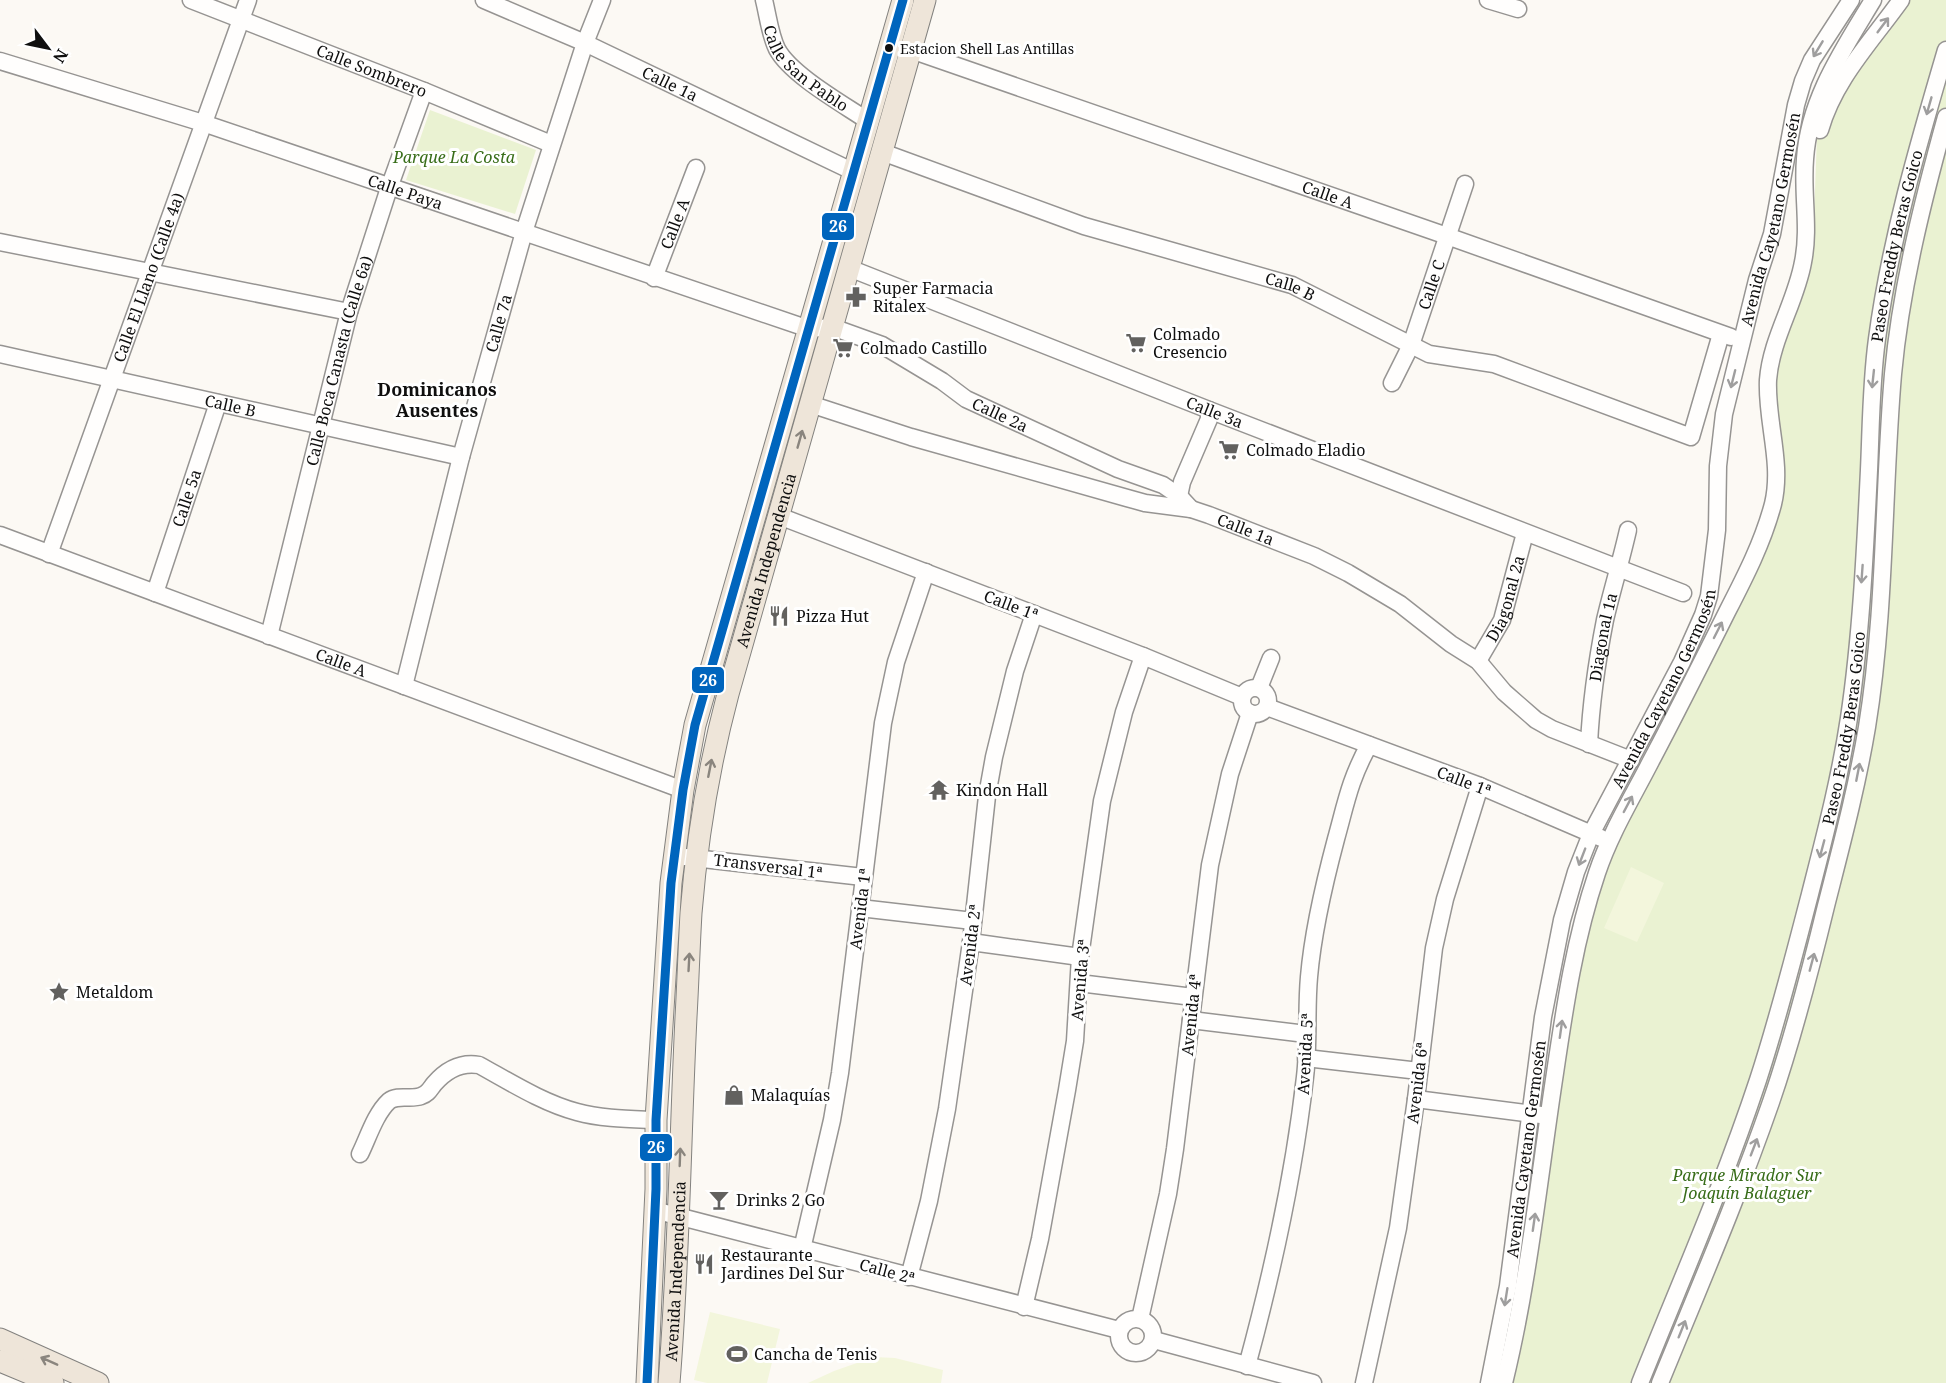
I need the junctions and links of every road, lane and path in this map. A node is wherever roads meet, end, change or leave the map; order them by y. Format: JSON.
{"nodes":[{"id":1,"x":190,"y":0,"type":"edge"},
{"id":2,"x":248,"y":0,"type":"edge"},
{"id":3,"x":484,"y":0,"type":"edge"},
{"id":4,"x":602,"y":0,"type":"edge"},
{"id":5,"x":764,"y":0,"type":"edge"},
{"id":6,"x":903,"y":0,"type":"edge"},
{"id":7,"x":925,"y":0,"type":"edge"},
{"id":8,"x":1488,"y":0,"type":"edge"},
{"id":9,"x":1851,"y":0,"type":"edge"},
{"id":10,"x":1873,"y":0,"type":"edge"},
{"id":11,"x":1901,"y":0,"type":"edge"},
{"id":12,"x":1518,"y":9,"type":"dead end"},
{"id":13,"x":241,"y":19,"type":"junction"},
{"id":14,"x":585,"y":43,"type":"junction"},
{"id":15,"x":911,"y":50,"type":"junction"},
{"id":16,"x":1946,"y":50,"type":"edge"},
{"id":17,"x":0,"y":61,"type":"edge"},
{"id":18,"x":883,"y":73,"type":"junction"},
{"id":19,"x":903,"y":80,"type":"junction"},
{"id":20,"x":424,"y":91,"type":"junction"},
{"id":21,"x":1946,"y":117,"type":"edge"},
{"id":22,"x":868,"y":121,"type":"junction"},
{"id":23,"x":203,"y":123,"type":"junction"},
{"id":24,"x":551,"y":144,"type":"junction"},
{"id":25,"x":882,"y":152,"type":"junction"},
{"id":26,"x":696,"y":168,"type":"dead end"},
{"id":27,"x":854,"y":172,"type":"junction"},
{"id":28,"x":1465,"y":184,"type":"dead end"},
{"id":29,"x":389,"y":188,"type":"junction"},
{"id":30,"x":1805,"y":189,"type":"junction"},
{"id":31,"x":524,"y":232,"type":"junction"},
{"id":32,"x":1447,"y":236,"type":"junction"},
{"id":33,"x":0,"y":242,"type":"edge"},
{"id":34,"x":849,"y":268,"type":"junction"},
{"id":35,"x":151,"y":272,"type":"junction"},
{"id":36,"x":654,"y":278,"type":"junction"},
{"id":37,"x":349,"y":312,"type":"junction"},
{"id":38,"x":832,"y":327,"type":"junction"},
{"id":39,"x":809,"y":329,"type":"junction"},
{"id":40,"x":1721,"y":334,"type":"junction"},
{"id":41,"x":1743,"y":340,"type":"junction"},
{"id":42,"x":1411,"y":345,"type":"junction"},
{"id":43,"x":0,"y":354,"type":"edge"},
{"id":44,"x":113,"y":379,"type":"junction"},
{"id":45,"x":1392,"y":383,"type":"dead end"},
{"id":46,"x":218,"y":403,"type":"junction"},
{"id":47,"x":810,"y":404,"type":"junction"},
{"id":48,"x":1209,"y":410,"type":"junction"},
{"id":49,"x":320,"y":424,"type":"junction"},
{"id":50,"x":461,"y":457,"type":"junction"},
{"id":51,"x":1179,"y":496,"type":"junction"},
{"id":52,"x":1191,"y":509,"type":"junction"},
{"id":53,"x":779,"y":516,"type":"junction"},
{"id":54,"x":1628,"y":531,"type":"dead end"},
{"id":55,"x":1525,"y":533,"type":"junction"},
{"id":56,"x":0,"y":536,"type":"edge"},
{"id":57,"x":49,"y":554,"type":"junction"},
{"id":58,"x":1620,"y":569,"type":"junction"},
{"id":59,"x":926,"y":572,"type":"junction"},
{"id":60,"x":156,"y":593,"type":"junction"},
{"id":61,"x":1683,"y":593,"type":"dead end"},
{"id":62,"x":1034,"y":614,"type":"junction"},
{"id":63,"x":269,"y":636,"type":"junction"},
{"id":64,"x":1143,"y":656,"type":"junction"},
{"id":65,"x":1272,"y":658,"type":"dead end"},
{"id":66,"x":1478,"y":661,"type":"junction"},
{"id":67,"x":404,"y":686,"type":"junction"},
{"id":68,"x":1259,"y":688,"type":"junction"},
{"id":69,"x":1242,"y":697,"type":"junction"},
{"id":70,"x":1267,"y":707,"type":"junction"},
{"id":71,"x":1250,"y":713,"type":"junction"},
{"id":72,"x":1589,"y":744,"type":"junction"},
{"id":73,"x":1369,"y":745,"type":"junction"},
{"id":74,"x":1631,"y":760,"type":"junction"},
{"id":75,"x":1480,"y":786,"type":"junction"},
{"id":76,"x":683,"y":790,"type":"junction"},
{"id":77,"x":1591,"y":834,"type":"junction"},
{"id":78,"x":1610,"y":842,"type":"junction"},
{"id":79,"x":673,"y":856,"type":"junction"},
{"id":80,"x":697,"y":858,"type":"junction"},
{"id":81,"x":863,"y":877,"type":"junction"},
{"id":82,"x":860,"y":908,"type":"junction"},
{"id":83,"x":973,"y":921,"type":"junction"},
{"id":84,"x":971,"y":942,"type":"junction"},
{"id":85,"x":1080,"y":957,"type":"junction"},
{"id":86,"x":1078,"y":983,"type":"junction"},
{"id":87,"x":1193,"y":997,"type":"junction"},
{"id":88,"x":1191,"y":1020,"type":"junction"},
{"id":89,"x":1306,"y":1034,"type":"junction"},
{"id":90,"x":1306,"y":1058,"type":"junction"},
{"id":91,"x":1419,"y":1071,"type":"junction"},
{"id":92,"x":1416,"y":1099,"type":"junction"},
{"id":93,"x":1531,"y":1114,"type":"junction"},
{"id":94,"x":1548,"y":1116,"type":"junction"},
{"id":95,"x":656,"y":1120,"type":"junction"},
{"id":96,"x":360,"y":1154,"type":"dead end"},
{"id":97,"x":654,"y":1210,"type":"junction"},
{"id":98,"x":678,"y":1216,"type":"junction"},
{"id":99,"x":802,"y":1249,"type":"junction"},
{"id":100,"x":909,"y":1277,"type":"junction"},
{"id":101,"x":1024,"y":1307,"type":"junction"},
{"id":102,"x":1140,"y":1319,"type":"junction"},
{"id":103,"x":1119,"y":1330,"type":"junction"},
{"id":104,"x":0,"y":1340,"type":"edge"},
{"id":105,"x":1154,"y":1340,"type":"junction"},
{"id":106,"x":648,"y":1359,"type":"junction"},
{"id":107,"x":0,"y":1361,"type":"edge"},
{"id":108,"x":671,"y":1361,"type":"junction"},
{"id":109,"x":1247,"y":1366,"type":"junction"},
{"id":110,"x":53,"y":1383,"type":"edge"},
{"id":111,"x":98,"y":1383,"type":"edge"},
{"id":112,"x":646,"y":1383,"type":"edge"},
{"id":113,"x":669,"y":1383,"type":"edge"},
{"id":114,"x":1312,"y":1383,"type":"edge"},
{"id":115,"x":1364,"y":1383,"type":"edge"},
{"id":116,"x":1489,"y":1383,"type":"edge"},
{"id":117,"x":1504,"y":1383,"type":"edge"},
{"id":118,"x":1640,"y":1383,"type":"edge"},
{"id":119,"x":1660,"y":1383,"type":"edge"}],
"edges":[{"from":1,"to":13,"type":"street","name":"Calle Sombrero"},
{"from":2,"to":13,"type":"street","name":"Calle El Llano (Calle 4a)"},
{"from":3,"to":14,"type":"street","name":"Calle 1a"},
{"from":4,"to":14,"type":"street","name":"Calle 7a"},
{"from":5,"to":22,"type":"street","name":"Calle San Pablo"},
{"from":6,"to":18,"type":"main road","name":"Avenida Independencia"},
{"from":7,"to":15,"type":"main road","name":"Avenida Independencia"},
{"from":8,"to":12,"type":"street"},
{"from":9,"to":41,"type":"street","name":"Avenida Cayetano Germosén","one_way":true},
{"from":10,"to":30,"type":"street","name":"Avenida Cayetano Germosén"},
{"from":30,"to":11,"type":"street","name":"Avenida Cayetano Germosén","one_way":true},
{"from":13,"to":20,"type":"street","name":"Calle Sombrero"},
{"from":13,"to":23,"type":"street","name":"Calle El Llano (Calle 4a)"},
{"from":14,"to":24,"type":"street","name":"Calle 7a"},
{"from":14,"to":27,"type":"street","name":"Calle 1a"},
{"from":15,"to":19,"type":"main road","name":"Avenida Independencia"},
{"from":15,"to":32,"type":"street","name":"Calle A"},
{"from":16,"to":118,"type":"street","name":"Paseo Freddy Beras Goico","one_way":true},
{"from":17,"to":23,"type":"street","name":"Calle Paya"},
{"from":18,"to":19,"type":"main road"},
{"from":18,"to":22,"type":"main road","name":"Avenida Independencia"},
{"from":19,"to":25,"type":"main road","name":"Avenida Independencia"},
{"from":20,"to":24,"type":"street","name":"Calle Sombrero"},
{"from":20,"to":29,"type":"street","name":"Calle Boca Canasta (Calle 6a)"},
{"from":119,"to":21,"type":"street","name":"Paseo Freddy Beras Goico","one_way":true},
{"from":22,"to":27,"type":"main road","name":"Avenida Independencia"},
{"from":23,"to":29,"type":"street","name":"Calle Paya"},
{"from":23,"to":35,"type":"street","name":"Calle El Llano (Calle 4a)"},
{"from":24,"to":31,"type":"street","name":"Calle 7a"},
{"from":25,"to":34,"type":"main road","name":"Avenida Independencia"},
{"from":25,"to":42,"type":"street","name":"Calle B"},
{"from":26,"to":36,"type":"street","name":"Calle A"},
{"from":27,"to":39,"type":"main road","name":"Avenida Independencia"},
{"from":28,"to":32,"type":"street","name":"Calle C"},
{"from":29,"to":31,"type":"street","name":"Calle Paya"},
{"from":29,"to":37,"type":"street","name":"Calle Boca Canasta (Calle 6a)"},
{"from":78,"to":30,"type":"street","name":"Avenida Cayetano Germosén","one_way":true},
{"from":31,"to":36,"type":"street","name":"Calle Paya"},
{"from":31,"to":50,"type":"street","name":"Calle 7a"},
{"from":32,"to":40,"type":"street","name":"Calle A"},
{"from":32,"to":42,"type":"street","name":"Calle C"},
{"from":33,"to":35,"type":"street"},
{"from":34,"to":38,"type":"main road","name":"Avenida Independencia"},
{"from":34,"to":48,"type":"street","name":"Calle 3a"},
{"from":35,"to":37,"type":"street"},
{"from":35,"to":44,"type":"street","name":"Calle El Llano (Calle 4a)"},
{"from":36,"to":39,"type":"street","name":"Calle Paya"},
{"from":37,"to":49,"type":"street","name":"Calle Boca Canasta (Calle 6a)"},
{"from":38,"to":39,"type":"street","name":"Calle 2a"},
{"from":38,"to":47,"type":"main road","name":"Avenida Independencia"},
{"from":38,"to":51,"type":"street","name":"Calle 2a"},
{"from":39,"to":76,"type":"main road","name":"Avenida Independencia"},
{"from":40,"to":41,"type":"street","name":"Calle A"},
{"from":40,"to":42,"type":"street","name":"Calle B"},
{"from":41,"to":74,"type":"street","name":"Avenida Cayetano Germosén","one_way":true},
{"from":42,"to":45,"type":"street","name":"Calle C"},
{"from":43,"to":44,"type":"street","name":"Calle B"},
{"from":44,"to":46,"type":"street","name":"Calle B"},
{"from":44,"to":57,"type":"street","name":"Calle El Llano (Calle 4a)"},
{"from":46,"to":49,"type":"street","name":"Calle B"},
{"from":46,"to":60,"type":"street","name":"Calle 5a"},
{"from":47,"to":52,"type":"street","name":"Calle 1a"},
{"from":53,"to":47,"type":"main road","name":"Avenida Independencia","one_way":true},
{"from":48,"to":51,"type":"street"},
{"from":48,"to":55,"type":"street","name":"Calle 3a"},
{"from":49,"to":50,"type":"street","name":"Calle B"},
{"from":49,"to":63,"type":"street","name":"Calle Boca Canasta (Calle 6a)"},
{"from":50,"to":67,"type":"street","name":"Calle 7a"},
{"from":51,"to":52,"type":"street","name":"Calle 2a"},
{"from":52,"to":66,"type":"street","name":"Calle 1a"},
{"from":53,"to":59,"type":"street","name":"Calle 1ª"},
{"from":80,"to":53,"type":"main road","name":"Avenida Independencia","one_way":true},
{"from":54,"to":58,"type":"street","name":"Diagonal 1a"},
{"from":55,"to":58,"type":"street","name":"Calle 3a"},
{"from":55,"to":66,"type":"street","name":"Diagonal 2a"},
{"from":56,"to":57,"type":"street","name":"Calle A"},
{"from":57,"to":60,"type":"street","name":"Calle A"},
{"from":58,"to":61,"type":"street","name":"Calle 3a"},
{"from":58,"to":72,"type":"street","name":"Diagonal 1a"},
{"from":59,"to":62,"type":"street","name":"Calle 1ª"},
{"from":59,"to":81,"type":"street","name":"Avenida 1ª"},
{"from":60,"to":63,"type":"street","name":"Calle A"},
{"from":62,"to":64,"type":"street","name":"Calle 1ª"},
{"from":62,"to":83,"type":"street","name":"Avenida 2ª"},
{"from":63,"to":67,"type":"street","name":"Calle A"},
{"from":64,"to":69,"type":"street","name":"Calle 1ª"},
{"from":64,"to":85,"type":"street","name":"Avenida 3ª"},
{"from":65,"to":68,"type":"street"},
{"from":66,"to":72,"type":"street","name":"Calle 1a"},
{"from":67,"to":76,"type":"street","name":"Calle A"},
{"from":68,"to":69,"type":"street"},
{"from":68,"to":70,"type":"street"},
{"from":69,"to":71,"type":"street"},
{"from":70,"to":71,"type":"street"},
{"from":70,"to":73,"type":"street","name":"Calle 1ª"},
{"from":71,"to":87,"type":"street","name":"Avenida 4ª"},
{"from":72,"to":74,"type":"street","name":"Calle 1a"},
{"from":73,"to":75,"type":"street","name":"Calle 1ª"},
{"from":73,"to":89,"type":"street","name":"Avenida 5ª"},
{"from":74,"to":77,"type":"street","name":"Avenida Cayetano Germosén"},
{"from":75,"to":77,"type":"street","name":"Calle 1ª"},
{"from":75,"to":91,"type":"street","name":"Avenida 6ª"},
{"from":76,"to":79,"type":"main road","name":"Avenida Independencia"},
{"from":77,"to":78,"type":"street","name":"Calle 1ª"},
{"from":77,"to":93,"type":"street","name":"Avenida Cayetano Germosén","one_way":true},
{"from":94,"to":78,"type":"street","name":"Avenida Cayetano Germosén","one_way":true},
{"from":79,"to":80,"type":"street","name":"Transversal 1ª"},
{"from":79,"to":95,"type":"main road","name":"Avenida Independencia"},
{"from":80,"to":81,"type":"street","name":"Transversal 1ª"},
{"from":98,"to":80,"type":"main road","name":"Avenida Independencia","one_way":true},
{"from":81,"to":82,"type":"street","name":"Avenida 1ª"},
{"from":82,"to":83,"type":"street"},
{"from":82,"to":99,"type":"street","name":"Avenida 1ª"},
{"from":83,"to":84,"type":"street","name":"Avenida 2ª"},
{"from":84,"to":85,"type":"street"},
{"from":84,"to":100,"type":"street","name":"Avenida 2ª"},
{"from":85,"to":86,"type":"street","name":"Avenida 3ª"},
{"from":86,"to":87,"type":"street"},
{"from":86,"to":101,"type":"street","name":"Avenida 3ª"},
{"from":87,"to":88,"type":"street","name":"Avenida 4ª"},
{"from":88,"to":89,"type":"street"},
{"from":88,"to":102,"type":"street","name":"Avenida 4ª"},
{"from":89,"to":90,"type":"street","name":"Avenida 5ª"},
{"from":90,"to":91,"type":"street"},
{"from":90,"to":109,"type":"street","name":"Avenida 5ª"},
{"from":91,"to":92,"type":"street","name":"Avenida 6ª"},
{"from":92,"to":93,"type":"street"},
{"from":92,"to":115,"type":"street","name":"Avenida 6ª"},
{"from":93,"to":94,"type":"street"},
{"from":93,"to":116,"type":"street","name":"Avenida Cayetano Germosén","one_way":true},
{"from":117,"to":94,"type":"street","name":"Avenida Cayetano Germosén","one_way":true},
{"from":95,"to":96,"type":"street"},
{"from":95,"to":97,"type":"main road","name":"Avenida Independencia"},
{"from":97,"to":98,"type":"street","name":"Calle 2ª"},
{"from":97,"to":106,"type":"main road","name":"Avenida Independencia"},
{"from":98,"to":99,"type":"street","name":"Calle 2ª"},
{"from":98,"to":108,"type":"main road","name":"Avenida Independencia"},
{"from":99,"to":100,"type":"street","name":"Calle 2ª"},
{"from":100,"to":101,"type":"street","name":"Calle 2ª"},
{"from":101,"to":103,"type":"street","name":"Calle 2ª"},
{"from":102,"to":103,"type":"street"},
{"from":102,"to":105,"type":"street"},
{"from":103,"to":105,"type":"street"},
{"from":111,"to":104,"type":"main road","one_way":true},
{"from":105,"to":109,"type":"street"},
{"from":106,"to":108,"type":"main road"},
{"from":106,"to":112,"type":"main road","name":"Avenida Independencia"},
{"from":107,"to":110,"type":"main road"},
{"from":108,"to":113,"type":"main road","name":"Avenida Independencia"},
{"from":109,"to":114,"type":"street"}]}
